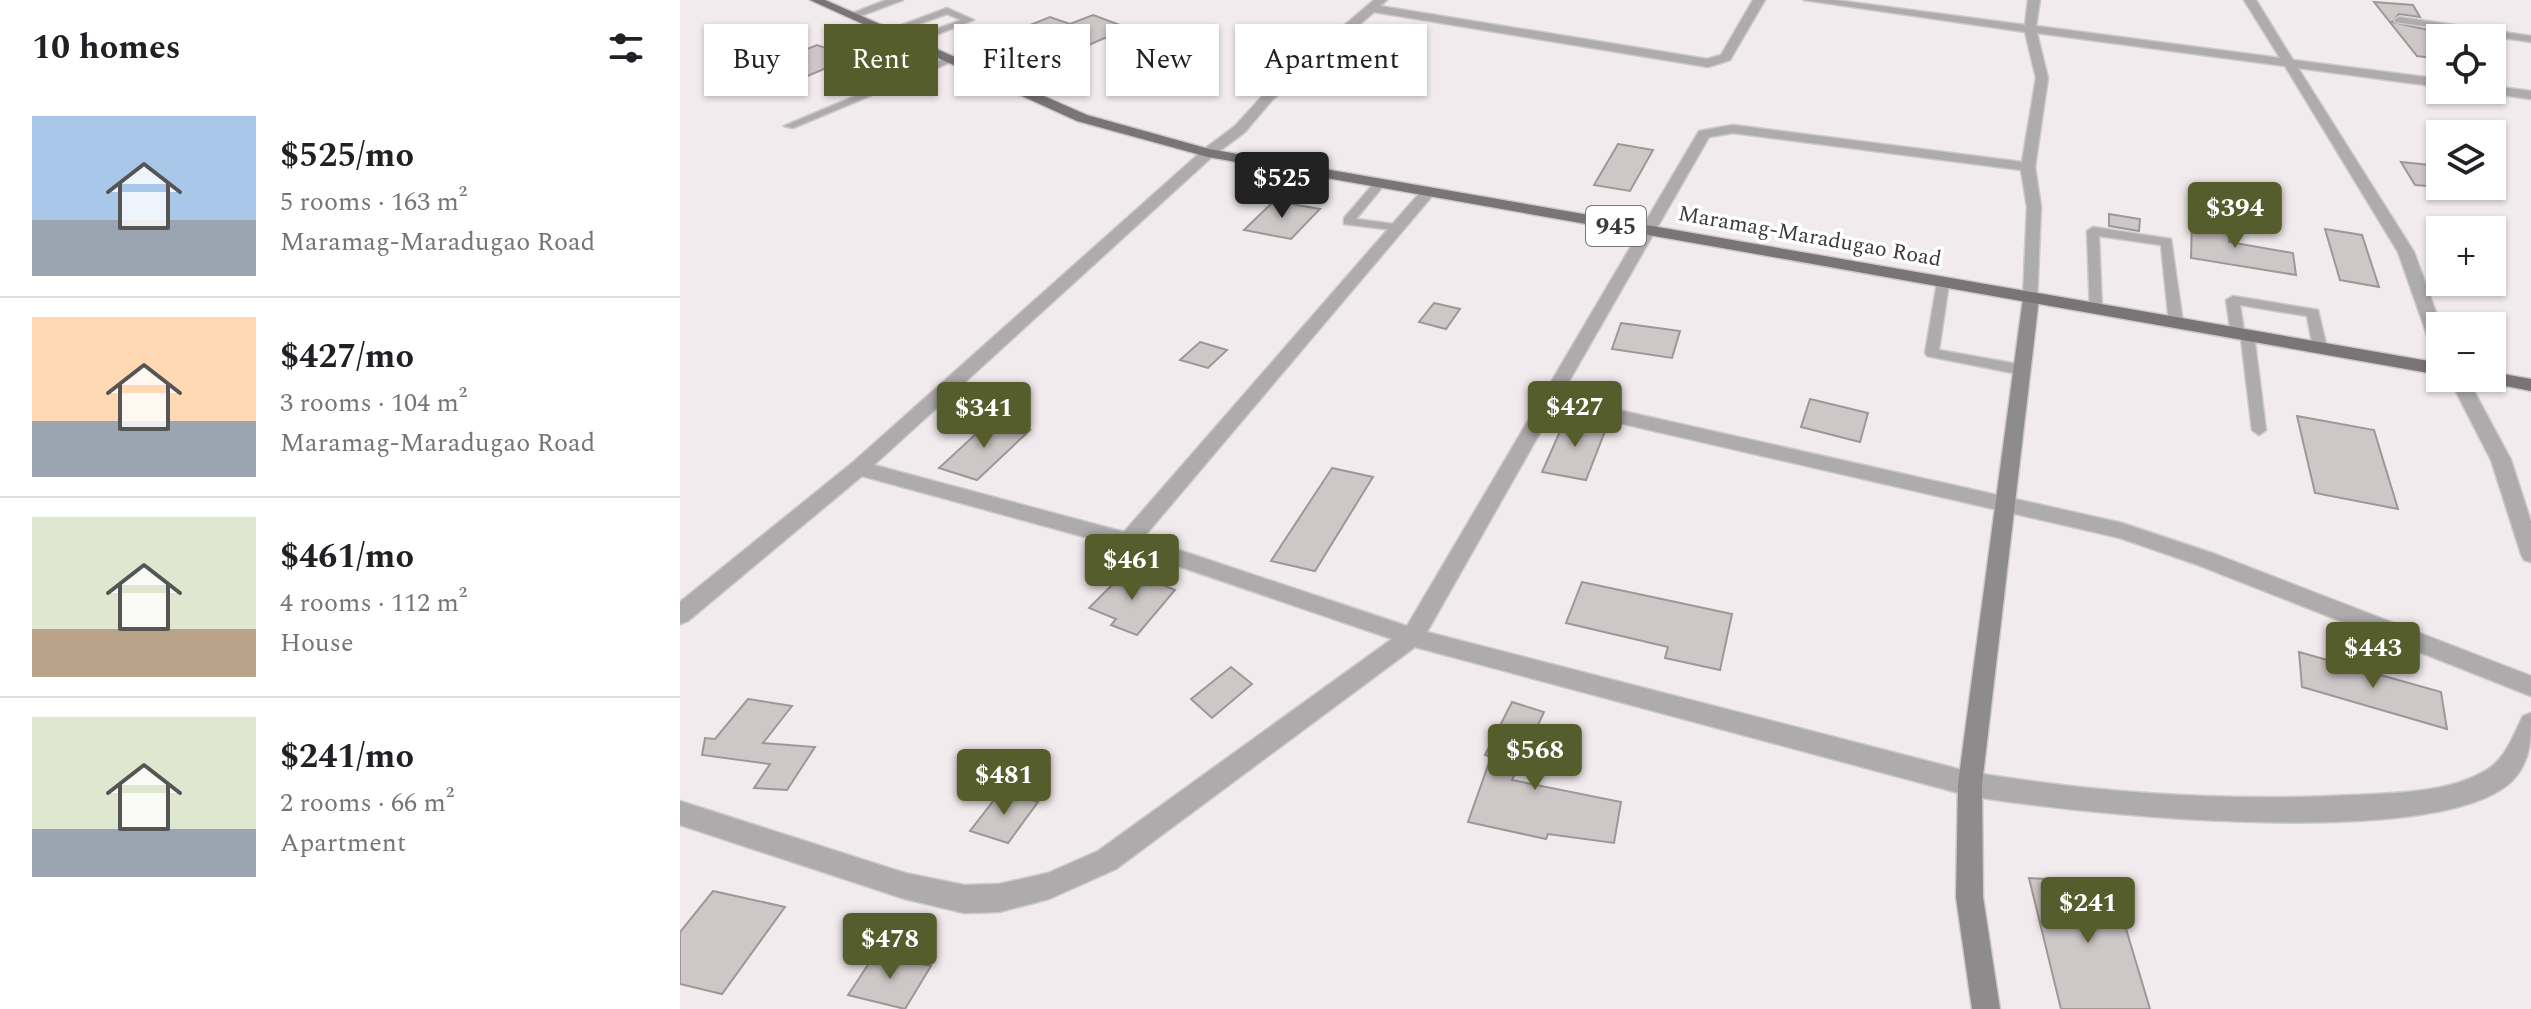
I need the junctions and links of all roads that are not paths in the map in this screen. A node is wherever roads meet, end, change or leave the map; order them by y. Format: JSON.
{"nodes":[{"id":1,"x":816,"y":0,"type":"edge"},
{"id":2,"x":897,"y":0,"type":"edge"},
{"id":3,"x":1759,"y":0,"type":"edge"},
{"id":4,"x":1810,"y":0,"type":"edge"},
{"id":5,"x":2034,"y":0,"type":"edge"},
{"id":6,"x":2250,"y":0,"type":"edge"},
{"id":7,"x":1847,"y":2,"type":"edge"},
{"id":8,"x":1375,"y":4,"type":"edge"},
{"id":9,"x":851,"y":16,"type":"junction"},
{"id":10,"x":2399,"y":20,"type":"dead end"},
{"id":11,"x":870,"y":24,"type":"edge"},
{"id":12,"x":910,"y":24,"type":"edge"},
{"id":13,"x":2030,"y":30,"type":"junction"},
{"id":14,"x":938,"y":32,"type":"edge"},
{"id":15,"x":2531,"y":39,"type":"edge"},
{"id":16,"x":938,"y":55,"type":"edge"},
{"id":17,"x":948,"y":60,"type":"junction"},
{"id":18,"x":2292,"y":65,"type":"junction"},
{"id":19,"x":2426,"y":81,"type":"edge"},
{"id":20,"x":2506,"y":92,"type":"edge"},
{"id":21,"x":2531,"y":95,"type":"edge"},
{"id":22,"x":789,"y":126,"type":"dead end"},
{"id":23,"x":1208,"y":153,"type":"junction"},
{"id":24,"x":2028,"y":167,"type":"junction"},
{"id":25,"x":1379,"y":184,"type":"junction"},
{"id":26,"x":1428,"y":192,"type":"junction"},
{"id":27,"x":1397,"y":228,"type":"junction"},
{"id":28,"x":1649,"y":231,"type":"junction"},
{"id":29,"x":1943,"y":283,"type":"junction"},
{"id":30,"x":2031,"y":298,"type":"junction"},
{"id":31,"x":2095,"y":309,"type":"junction"},
{"id":32,"x":2428,"y":312,"type":"edge"},
{"id":33,"x":2176,"y":323,"type":"junction"},
{"id":34,"x":2242,"y":334,"type":"junction"},
{"id":35,"x":2320,"y":348,"type":"junction"},
{"id":36,"x":2426,"y":367,"type":"edge"},
{"id":37,"x":2023,"y":370,"type":"junction"},
{"id":38,"x":2506,"y":381,"type":"edge"},
{"id":39,"x":2531,"y":385,"type":"edge"},
{"id":40,"x":2465,"y":392,"type":"edge"},
{"id":41,"x":1549,"y":401,"type":"junction"},
{"id":42,"x":2259,"y":430,"type":"dead end"},
{"id":43,"x":859,"y":468,"type":"junction"},
{"id":44,"x":2007,"y":503,"type":"junction"},
{"id":45,"x":1128,"y":541,"type":"junction"},
{"id":46,"x":2531,"y":554,"type":"edge"},
{"id":47,"x":680,"y":615,"type":"edge"},
{"id":48,"x":1412,"y":637,"type":"junction"},
{"id":49,"x":2531,"y":686,"type":"edge"},
{"id":50,"x":2531,"y":724,"type":"edge"},
{"id":51,"x":1970,"y":784,"type":"junction"},
{"id":52,"x":680,"y":813,"type":"edge"},
{"id":53,"x":1986,"y":1009,"type":"edge"}],
"edges":[{"from":1,"to":9,"type":"main road","name":"Maramag-Maradugao Road","number":"945"},
{"from":2,"to":9,"type":"street"},
{"from":3,"to":8,"type":"street"},
{"from":4,"to":7,"type":"street"},
{"from":5,"to":13,"type":"street"},
{"from":6,"to":18,"type":"street"},
{"from":7,"to":13,"type":"street"},
{"from":8,"to":23,"type":"street"},
{"from":9,"to":11,"type":"main road","name":"Maramag-Maradugao Road","number":"945"},
{"from":10,"to":15,"type":"lane"},
{"from":12,"to":14,"type":"lane"},
{"from":13,"to":18,"type":"street"},
{"from":13,"to":24,"type":"street"},
{"from":16,"to":17,"type":"main road","name":"Maramag-Maradugao Road","number":"945"},
{"from":17,"to":22,"type":"lane"},
{"from":17,"to":23,"type":"main road","name":"Maramag-Maradugao Road","number":"945"},
{"from":18,"to":19,"type":"street"},
{"from":18,"to":32,"type":"street"},
{"from":20,"to":21,"type":"street"},
{"from":23,"to":25,"type":"main road","name":"Maramag-Maradugao Road","number":"945"},
{"from":23,"to":43,"type":"street"},
{"from":24,"to":28,"type":"street"},
{"from":24,"to":30,"type":"street"},
{"from":25,"to":26,"type":"main road","name":"Maramag-Maradugao Road","number":"945"},
{"from":25,"to":27,"type":"lane"},
{"from":26,"to":27,"type":"street"},
{"from":26,"to":28,"type":"main road","name":"Maramag-Maradugao Road","number":"945"},
{"from":27,"to":45,"type":"street"},
{"from":28,"to":29,"type":"main road","name":"Maramag-Maradugao Road","number":"945"},
{"from":28,"to":41,"type":"street"},
{"from":29,"to":30,"type":"main road","name":"Maramag-Maradugao Road","number":"945"},
{"from":29,"to":37,"type":"lane"},
{"from":30,"to":31,"type":"main road","name":"Maramag-Maradugao Road","number":"945"},
{"from":30,"to":37,"type":"street"},
{"from":31,"to":33,"type":"main road","name":"Maramag-Maradugao Road","number":"945"},
{"from":31,"to":33,"type":"lane"},
{"from":33,"to":34,"type":"main road","name":"Maramag-Maradugao Road","number":"945"},
{"from":34,"to":35,"type":"main road","name":"Maramag-Maradugao Road","number":"945"},
{"from":34,"to":35,"type":"lane"},
{"from":34,"to":42,"type":"lane"},
{"from":35,"to":36,"type":"main road","name":"Maramag-Maradugao Road","number":"945"},
{"from":37,"to":44,"type":"street"},
{"from":38,"to":39,"type":"main road"},
{"from":40,"to":46,"type":"street"},
{"from":41,"to":44,"type":"street"},
{"from":41,"to":48,"type":"street"},
{"from":43,"to":45,"type":"street"},
{"from":43,"to":47,"type":"street"},
{"from":44,"to":49,"type":"street"},
{"from":44,"to":51,"type":"street"},
{"from":45,"to":48,"type":"street"},
{"from":48,"to":51,"type":"street"},
{"from":48,"to":52,"type":"street"},
{"from":50,"to":51,"type":"street"},
{"from":51,"to":53,"type":"street"}]}
